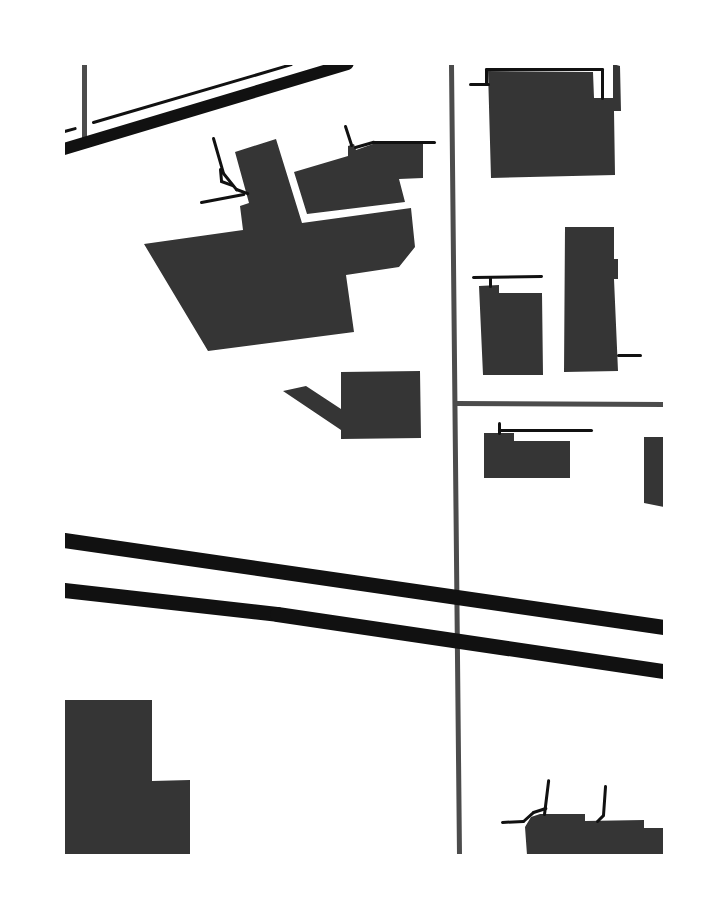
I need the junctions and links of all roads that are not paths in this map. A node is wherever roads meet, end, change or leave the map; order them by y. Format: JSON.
{"nodes":[{"id":1,"x":84,"y":64,"type":"edge"},
{"id":2,"x":348,"y":64,"type":"edge"},
{"id":3,"x":451,"y":64,"type":"edge"},
{"id":4,"x":84,"y":143,"type":"junction"},
{"id":5,"x":64,"y":149,"type":"edge"},
{"id":6,"x":454,"y":403,"type":"junction"},
{"id":7,"x":664,"y":404,"type":"edge"},
{"id":8,"x":64,"y":531,"type":"edge"},
{"id":9,"x":64,"y":540,"type":"edge"},
{"id":10,"x":91,"y":542,"type":"junction"},
{"id":11,"x":64,"y":590,"type":"edge"},
{"id":12,"x":663,"y":626,"type":"edge"},
{"id":13,"x":664,"y":671,"type":"edge"},
{"id":14,"x":460,"y":855,"type":"edge"}],
"edges":[{"from":1,"to":4,"type":"street"},
{"from":2,"to":4,"type":"main road"},
{"from":3,"to":6,"type":"street"},
{"from":4,"to":5,"type":"main road"},
{"from":6,"to":7,"type":"street"},
{"from":6,"to":14,"type":"street"},
{"from":8,"to":10,"type":"highway"},
{"from":9,"to":10,"type":"highway"},
{"from":10,"to":12,"type":"highway"},
{"from":11,"to":13,"type":"highway"}]}
